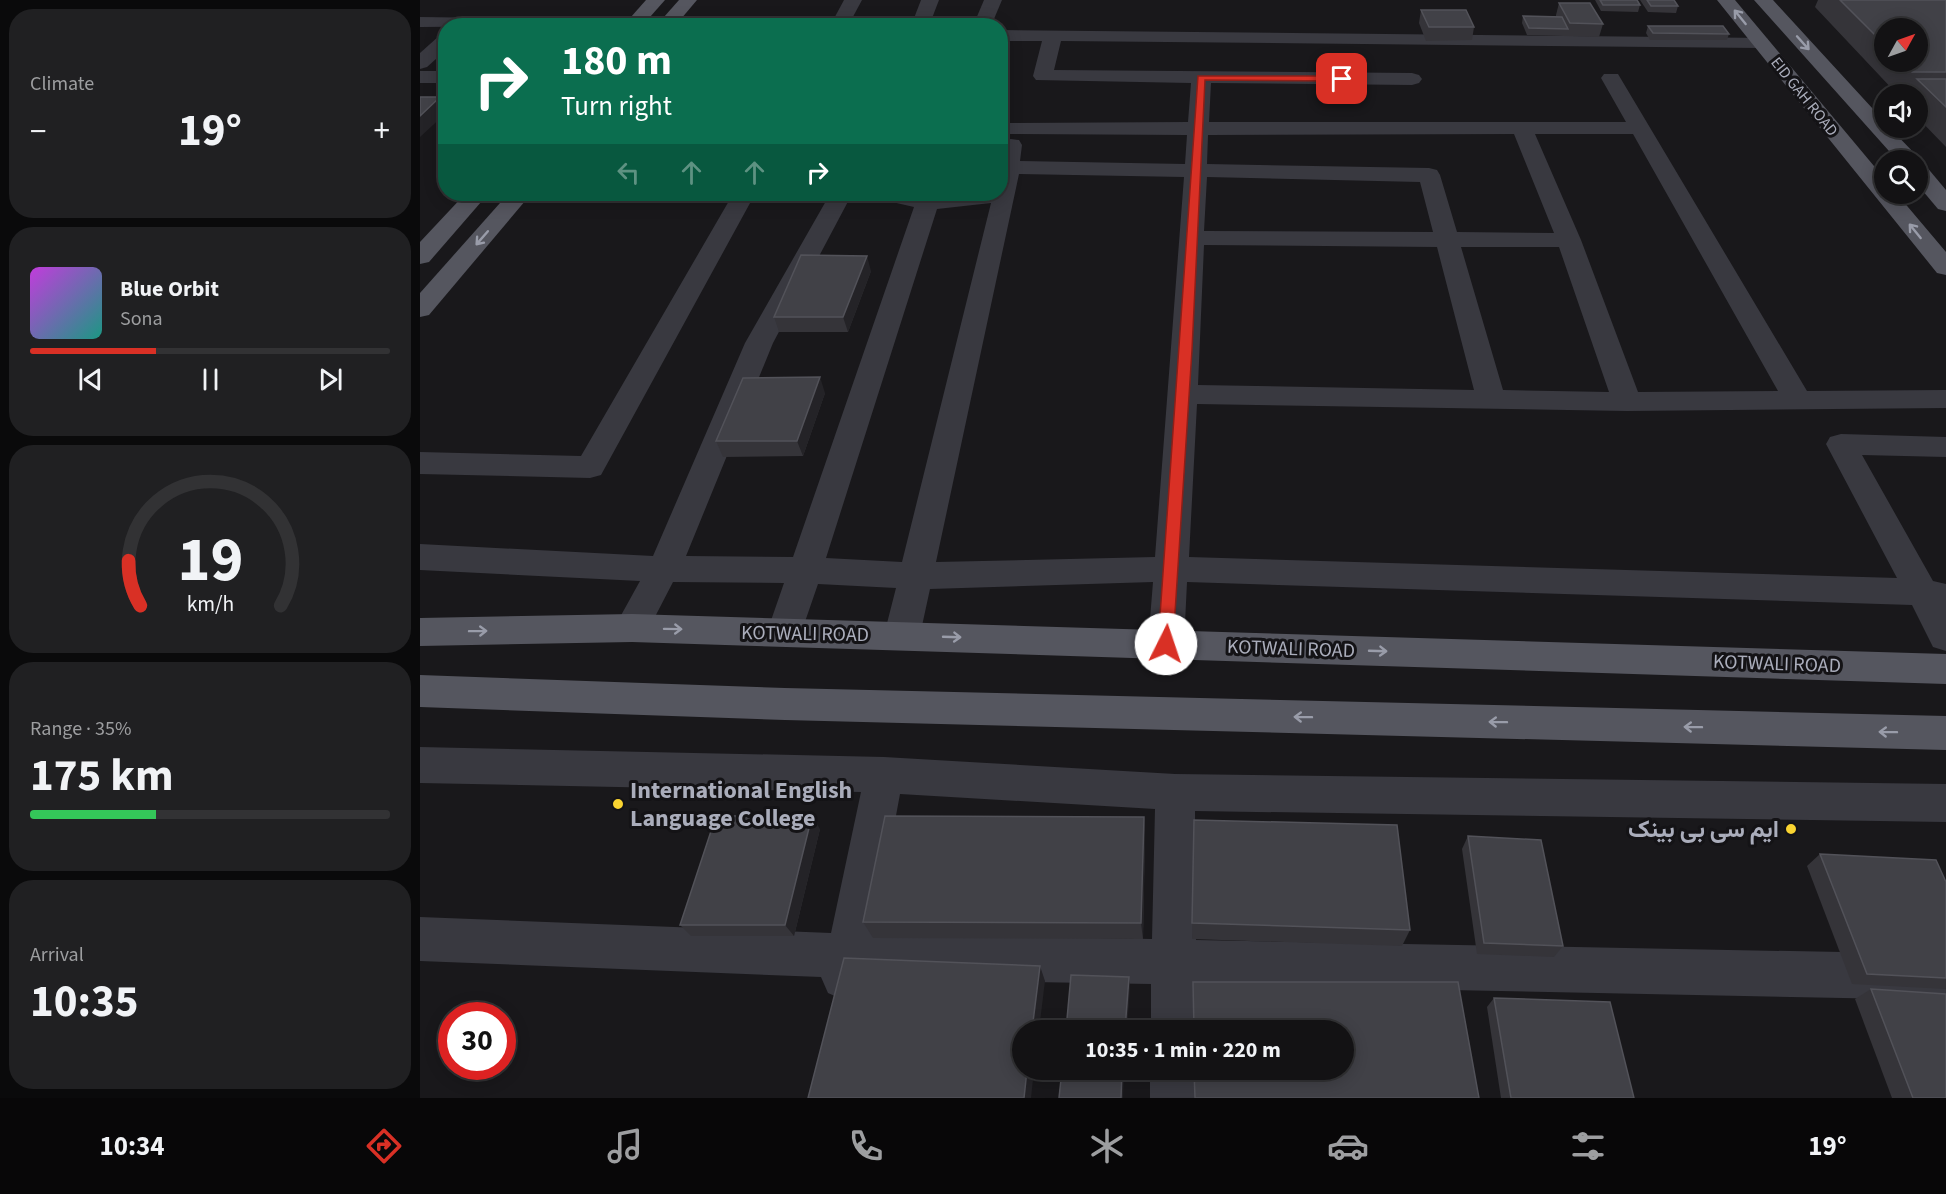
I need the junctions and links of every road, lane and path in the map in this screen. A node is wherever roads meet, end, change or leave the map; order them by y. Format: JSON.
{"nodes":[{"id":1,"x":656,"y":0,"type":"edge"},
{"id":2,"x":688,"y":0,"type":"edge"},
{"id":3,"x":853,"y":0,"type":"edge"},
{"id":4,"x":930,"y":0,"type":"edge"},
{"id":5,"x":993,"y":0,"type":"edge"},
{"id":6,"x":1726,"y":0,"type":"edge"},
{"id":7,"x":1763,"y":0,"type":"edge"},
{"id":8,"x":483,"y":8,"type":"dead end"},
{"id":9,"x":470,"y":18,"type":"edge"},
{"id":10,"x":639,"y":18,"type":"edge"},
{"id":11,"x":673,"y":18,"type":"edge"},
{"id":12,"x":843,"y":18,"type":"edge"},
{"id":13,"x":923,"y":18,"type":"edge"},
{"id":14,"x":985,"y":18,"type":"edge"},
{"id":15,"x":420,"y":22,"type":"edge"},
{"id":16,"x":438,"y":23,"type":"edge"},
{"id":17,"x":1008,"y":35,"type":"edge"},
{"id":18,"x":1053,"y":35,"type":"junction"},
{"id":19,"x":1760,"y":42,"type":"junction"},
{"id":20,"x":438,"y":47,"type":"edge"},
{"id":21,"x":420,"y":63,"type":"edge"},
{"id":22,"x":438,"y":76,"type":"edge"},
{"id":23,"x":420,"y":77,"type":"edge"},
{"id":24,"x":1201,"y":78,"type":"junction"},
{"id":25,"x":1611,"y":78,"type":"dead end"},
{"id":26,"x":1412,"y":80,"type":"dead end"},
{"id":27,"x":1008,"y":128,"type":"edge"},
{"id":28,"x":1199,"y":128,"type":"junction"},
{"id":29,"x":1522,"y":128,"type":"junction"},
{"id":30,"x":1639,"y":128,"type":"junction"},
{"id":31,"x":1008,"y":139,"type":"edge"},
{"id":32,"x":1899,"y":150,"type":"edge"},
{"id":33,"x":1009,"y":167,"type":"junction"},
{"id":34,"x":1197,"y":171,"type":"junction"},
{"id":35,"x":1008,"y":173,"type":"edge"},
{"id":36,"x":1874,"y":181,"type":"edge"},
{"id":37,"x":1928,"y":183,"type":"edge"},
{"id":38,"x":471,"y":201,"type":"edge"},
{"id":39,"x":514,"y":201,"type":"edge"},
{"id":40,"x":740,"y":201,"type":"edge"},
{"id":41,"x":837,"y":201,"type":"edge"},
{"id":42,"x":918,"y":201,"type":"edge"},
{"id":43,"x":946,"y":201,"type":"edge"},
{"id":44,"x":1003,"y":201,"type":"edge"},
{"id":45,"x":927,"y":203,"type":"junction"},
{"id":46,"x":1893,"y":204,"type":"edge"},
{"id":47,"x":1946,"y":204,"type":"edge"},
{"id":48,"x":1193,"y":238,"type":"junction"},
{"id":49,"x":1446,"y":239,"type":"junction"},
{"id":50,"x":1569,"y":240,"type":"junction"},
{"id":51,"x":420,"y":257,"type":"edge"},
{"id":52,"x":1946,"y":268,"type":"edge"},
{"id":53,"x":420,"y":309,"type":"edge"},
{"id":54,"x":1183,"y":394,"type":"junction"},
{"id":55,"x":1491,"y":399,"type":"junction"},
{"id":56,"x":1797,"y":399,"type":"junction"},
{"id":57,"x":1946,"y":399,"type":"edge"},
{"id":58,"x":1627,"y":402,"type":"junction"},
{"id":59,"x":1946,"y":447,"type":"edge"},
{"id":60,"x":420,"y":464,"type":"edge"},
{"id":61,"x":420,"y":557,"type":"edge"},
{"id":62,"x":663,"y":569,"type":"junction"},
{"id":63,"x":1171,"y":569,"type":"junction"},
{"id":64,"x":806,"y":570,"type":"junction"},
{"id":65,"x":916,"y":576,"type":"junction"},
{"id":66,"x":1934,"y":594,"type":"edge"},
{"id":67,"x":632,"y":628,"type":"junction"},
{"id":68,"x":420,"y":632,"type":"edge"},
{"id":69,"x":785,"y":632,"type":"junction"},
{"id":70,"x":902,"y":635,"type":"junction"},
{"id":71,"x":1946,"y":637,"type":"edge"},
{"id":72,"x":1166,"y":644,"type":"junction"},
{"id":73,"x":1946,"y":669,"type":"edge"},
{"id":74,"x":420,"y":691,"type":"edge"},
{"id":75,"x":1946,"y":733,"type":"edge"},
{"id":76,"x":420,"y":765,"type":"edge"},
{"id":77,"x":884,"y":776,"type":"junction"},
{"id":78,"x":1175,"y":792,"type":"junction"},
{"id":79,"x":1946,"y":803,"type":"edge"},
{"id":80,"x":420,"y":939,"type":"edge"},
{"id":81,"x":850,"y":956,"type":"junction"},
{"id":82,"x":1174,"y":963,"type":"junction"},
{"id":83,"x":1946,"y":977,"type":"edge"},
{"id":84,"x":834,"y":1010,"type":"edge"},
{"id":85,"x":1174,"y":1020,"type":"edge"},
{"id":86,"x":1174,"y":1080,"type":"edge"},
{"id":87,"x":1174,"y":1098,"type":"edge"}],
"edges":[{"from":1,"to":10,"type":"main road"},
{"from":2,"to":11,"type":"main road"},
{"from":3,"to":12,"type":"street"},
{"from":4,"to":13,"type":"street"},
{"from":5,"to":14,"type":"street"},
{"from":19,"to":6,"type":"main road","name":"EID GAH ROAD","one_way":true},
{"from":7,"to":32,"type":"main road","name":"EID GAH ROAD","one_way":true},
{"from":8,"to":9,"type":"street"},
{"from":15,"to":16,"type":"street"},
{"from":17,"to":18,"type":"street"},
{"from":18,"to":19,"type":"street"},
{"from":18,"to":24,"type":"street"},
{"from":19,"to":36,"type":"main road","name":"EID GAH ROAD"},
{"from":20,"to":21,"type":"street"},
{"from":22,"to":23,"type":"street"},
{"from":24,"to":26,"type":"street"},
{"from":24,"to":28,"type":"street"},
{"from":25,"to":30,"type":"street"},
{"from":27,"to":28,"type":"street"},
{"from":28,"to":29,"type":"street"},
{"from":28,"to":34,"type":"street"},
{"from":29,"to":30,"type":"street"},
{"from":29,"to":50,"type":"street"},
{"from":30,"to":56,"type":"street"},
{"from":31,"to":33,"type":"street"},
{"from":33,"to":34,"type":"street"},
{"from":33,"to":35,"type":"street"},
{"from":34,"to":48,"type":"street"},
{"from":34,"to":49,"type":"street"},
{"from":37,"to":47,"type":"main road"},
{"from":38,"to":51,"type":"main road"},
{"from":39,"to":53,"type":"main road","one_way":true},
{"from":40,"to":60,"type":"street"},
{"from":41,"to":62,"type":"street"},
{"from":42,"to":45,"type":"street"},
{"from":43,"to":45,"type":"street"},
{"from":44,"to":65,"type":"street"},
{"from":45,"to":64,"type":"street"},
{"from":52,"to":46,"type":"main road","name":"EID GAH ROAD","one_way":true},
{"from":48,"to":49,"type":"street"},
{"from":48,"to":54,"type":"street"},
{"from":49,"to":50,"type":"street"},
{"from":49,"to":55,"type":"street"},
{"from":50,"to":58,"type":"street"},
{"from":54,"to":55,"type":"street"},
{"from":54,"to":63,"type":"street"},
{"from":55,"to":58,"type":"street"},
{"from":56,"to":57,"type":"street"},
{"from":56,"to":58,"type":"street"},
{"from":59,"to":66,"type":"street"},
{"from":61,"to":62,"type":"street"},
{"from":62,"to":64,"type":"street"},
{"from":62,"to":67,"type":"street"},
{"from":63,"to":65,"type":"street"},
{"from":63,"to":66,"type":"street"},
{"from":63,"to":72,"type":"street"},
{"from":64,"to":65,"type":"street"},
{"from":64,"to":69,"type":"street"},
{"from":65,"to":70,"type":"street"},
{"from":66,"to":71,"type":"street"},
{"from":68,"to":67,"type":"main road","name":"KOTWALI ROAD","one_way":true},
{"from":67,"to":69,"type":"main road","name":"KOTWALI ROAD","one_way":true},
{"from":69,"to":70,"type":"main road","name":"KOTWALI ROAD"},
{"from":70,"to":72,"type":"main road","name":"KOTWALI ROAD","one_way":true},
{"from":72,"to":73,"type":"main road","name":"KOTWALI ROAD","one_way":true},
{"from":75,"to":74,"type":"main road","one_way":true},
{"from":76,"to":77,"type":"street"},
{"from":77,"to":78,"type":"street"},
{"from":77,"to":81,"type":"street"},
{"from":78,"to":79,"type":"street"},
{"from":78,"to":82,"type":"street"},
{"from":80,"to":81,"type":"street"},
{"from":81,"to":82,"type":"street"},
{"from":81,"to":84,"type":"street"},
{"from":82,"to":83,"type":"street"},
{"from":82,"to":85,"type":"street"},
{"from":86,"to":87,"type":"street"}]}
